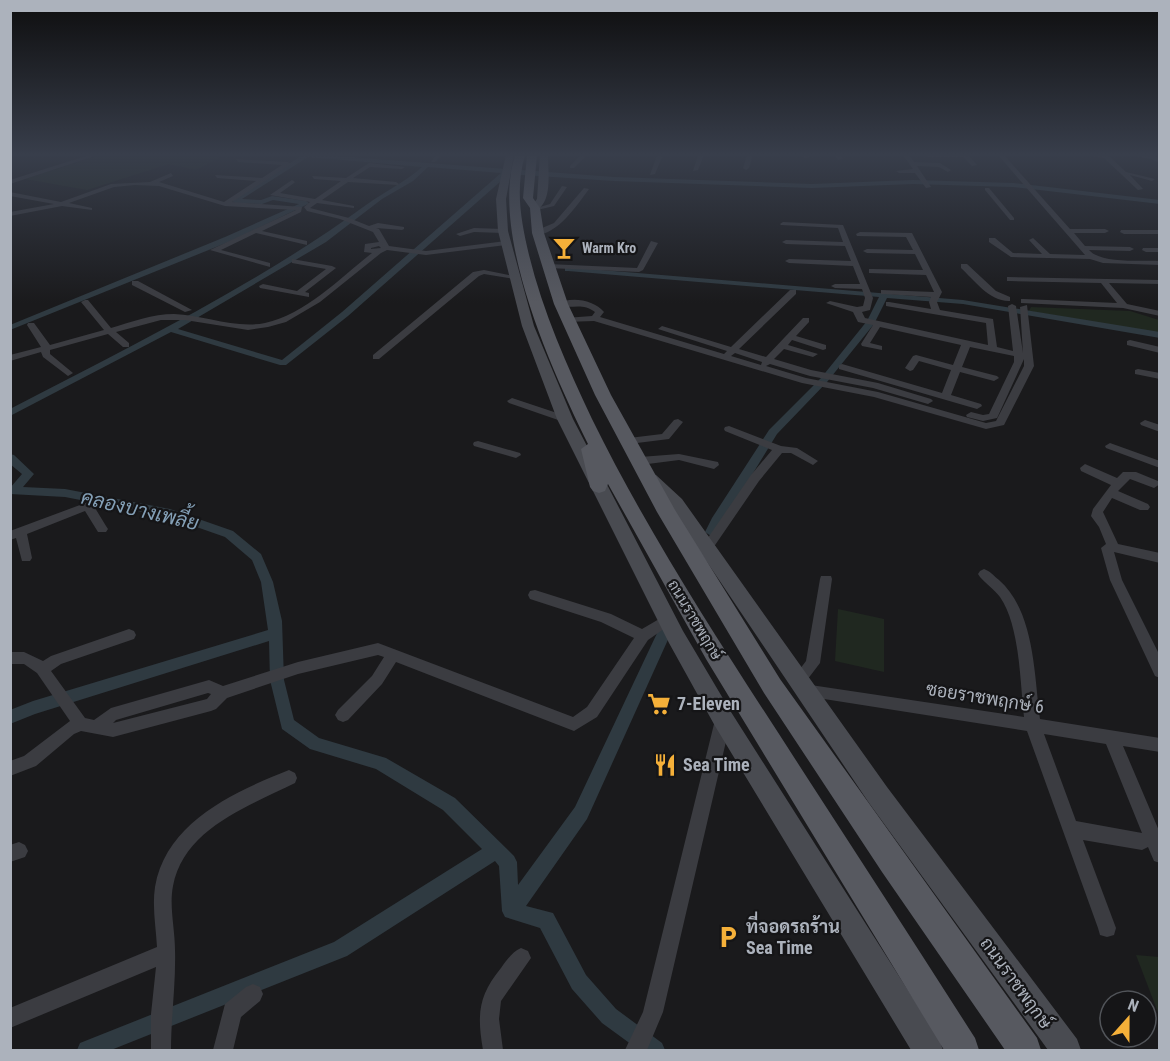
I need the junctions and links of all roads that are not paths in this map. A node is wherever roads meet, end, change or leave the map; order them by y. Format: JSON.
{"nodes":[{"id":1,"x":56,"y":205,"type":"edge"},
{"id":2,"x":72,"y":205,"type":"edge"},
{"id":3,"x":236,"y":205,"type":"edge"},
{"id":4,"x":312,"y":205,"type":"edge"},
{"id":5,"x":335,"y":205,"type":"edge"},
{"id":6,"x":501,"y":205,"type":"edge"},
{"id":7,"x":516,"y":205,"type":"edge"},
{"id":8,"x":532,"y":205,"type":"edge"},
{"id":9,"x":538,"y":205,"type":"edge"},
{"id":10,"x":552,"y":205,"type":"edge"},
{"id":11,"x":573,"y":205,"type":"edge"},
{"id":12,"x":1000,"y":205,"type":"edge"},
{"id":13,"x":1045,"y":205,"type":"edge"},
{"id":14,"x":290,"y":207,"type":"junction"},
{"id":15,"x":352,"y":207,"type":"dead end"},
{"id":16,"x":90,"y":208,"type":"dead end"},
{"id":17,"x":304,"y":209,"type":"junction"},
{"id":18,"x":535,"y":209,"type":"junction"},
{"id":19,"x":12,"y":213,"type":"edge"},
{"id":20,"x":1012,"y":219,"type":"dead end"},
{"id":21,"x":783,"y":224,"type":"dead end"},
{"id":22,"x":402,"y":228,"type":"dead end"},
{"id":23,"x":368,"y":229,"type":"junction"},
{"id":24,"x":255,"y":231,"type":"junction"},
{"id":25,"x":1068,"y":231,"type":"junction"},
{"id":26,"x":1105,"y":231,"type":"dead end"},
{"id":27,"x":1124,"y":232,"type":"dead end"},
{"id":28,"x":1160,"y":232,"type":"edge"},
{"id":29,"x":538,"y":233,"type":"junction"},
{"id":30,"x":460,"y":234,"type":"dead end"},
{"id":31,"x":860,"y":234,"type":"dead end"},
{"id":32,"x":504,"y":237,"type":"junction"},
{"id":33,"x":993,"y":240,"type":"dead end"},
{"id":34,"x":1033,"y":240,"type":"dead end"},
{"id":35,"x":786,"y":242,"type":"dead end"},
{"id":36,"x":304,"y":243,"type":"dead end"},
{"id":37,"x":654,"y":243,"type":"dead end"},
{"id":38,"x":849,"y":244,"type":"junction"},
{"id":39,"x":206,"y":245,"type":"dead end"},
{"id":40,"x":369,"y":248,"type":"junction"},
{"id":41,"x":1083,"y":248,"type":"junction"},
{"id":42,"x":382,"y":249,"type":"junction"},
{"id":43,"x":1130,"y":249,"type":"dead end"},
{"id":44,"x":867,"y":250,"type":"dead end"},
{"id":45,"x":1146,"y":250,"type":"dead end"},
{"id":46,"x":1160,"y":250,"type":"edge"},
{"id":47,"x":918,"y":252,"type":"junction"},
{"id":48,"x":1048,"y":256,"type":"junction"},
{"id":49,"x":1091,"y":258,"type":"junction"},
{"id":50,"x":295,"y":261,"type":"dead end"},
{"id":51,"x":789,"y":261,"type":"dead end"},
{"id":52,"x":1160,"y":263,"type":"edge"},
{"id":53,"x":856,"y":264,"type":"junction"},
{"id":54,"x":267,"y":265,"type":"dead end"},
{"id":55,"x":548,"y":266,"type":"junction"},
{"id":56,"x":964,"y":266,"type":"dead end"},
{"id":57,"x":872,"y":271,"type":"dead end"},
{"id":58,"x":929,"y":273,"type":"junction"},
{"id":59,"x":514,"y":277,"type":"junction"},
{"id":60,"x":1010,"y":279,"type":"dead end"},
{"id":61,"x":1103,"y":281,"type":"junction"},
{"id":62,"x":1160,"y":282,"type":"edge"},
{"id":63,"x":135,"y":283,"type":"dead end"},
{"id":64,"x":263,"y":286,"type":"dead end"},
{"id":65,"x":836,"y":286,"type":"dead end"},
{"id":66,"x":793,"y":292,"type":"dead end"},
{"id":67,"x":867,"y":292,"type":"junction"},
{"id":68,"x":884,"y":292,"type":"dead end"},
{"id":69,"x":304,"y":294,"type":"junction"},
{"id":70,"x":318,"y":298,"type":"junction"},
{"id":71,"x":934,"y":298,"type":"junction"},
{"id":72,"x":85,"y":302,"type":"dead end"},
{"id":73,"x":1010,"y":302,"type":"junction"},
{"id":74,"x":830,"y":303,"type":"dead end"},
{"id":75,"x":561,"y":304,"type":"junction"},
{"id":76,"x":889,"y":304,"type":"dead end"},
{"id":77,"x":1025,"y":304,"type":"junction"},
{"id":78,"x":1124,"y":305,"type":"junction"},
{"id":79,"x":1160,"y":305,"type":"edge"},
{"id":80,"x":857,"y":310,"type":"junction"},
{"id":81,"x":190,"y":312,"type":"junction"},
{"id":82,"x":936,"y":312,"type":"junction"},
{"id":83,"x":597,"y":315,"type":"junction"},
{"id":84,"x":212,"y":316,"type":"junction"},
{"id":85,"x":1160,"y":316,"type":"edge"},
{"id":86,"x":568,"y":320,"type":"junction"},
{"id":87,"x":806,"y":320,"type":"dead end"},
{"id":88,"x":1021,"y":323,"type":"junction"},
{"id":89,"x":878,"y":324,"type":"junction"},
{"id":90,"x":32,"y":326,"type":"dead end"},
{"id":91,"x":107,"y":328,"type":"junction"},
{"id":92,"x":790,"y":337,"type":"junction"},
{"id":93,"x":967,"y":342,"type":"junction"},
{"id":94,"x":1130,"y":343,"type":"dead end"},
{"id":95,"x":126,"y":345,"type":"dead end"},
{"id":96,"x":782,"y":346,"type":"junction"},
{"id":97,"x":45,"y":347,"type":"junction"},
{"id":98,"x":823,"y":347,"type":"dead end"},
{"id":99,"x":879,"y":348,"type":"dead end"},
{"id":100,"x":993,"y":348,"type":"junction"},
{"id":101,"x":1160,"y":350,"type":"edge"},
{"id":102,"x":10,"y":352,"type":"edge"},
{"id":103,"x":729,"y":353,"type":"junction"},
{"id":104,"x":1023,"y":353,"type":"junction"},
{"id":105,"x":813,"y":354,"type":"dead end"},
{"id":106,"x":376,"y":357,"type":"dead end"},
{"id":107,"x":10,"y":358,"type":"edge"},
{"id":108,"x":766,"y":363,"type":"junction"},
{"id":109,"x":842,"y":367,"type":"dead end"},
{"id":110,"x":956,"y":367,"type":"junction"},
{"id":111,"x":910,"y":368,"type":"dead end"},
{"id":112,"x":1138,"y":372,"type":"dead end"},
{"id":113,"x":68,"y":373,"type":"dead end"},
{"id":114,"x":1160,"y":376,"type":"edge"},
{"id":115,"x":994,"y":378,"type":"dead end"},
{"id":116,"x":945,"y":397,"type":"junction"},
{"id":117,"x":512,"y":401,"type":"dead end"},
{"id":118,"x":977,"y":406,"type":"dead end"},
{"id":119,"x":572,"y":414,"type":"junction"},
{"id":120,"x":678,"y":422,"type":"dead end"},
{"id":121,"x":1145,"y":423,"type":"dead end"},
{"id":122,"x":729,"y":429,"type":"dead end"},
{"id":123,"x":1160,"y":429,"type":"edge"},
{"id":124,"x":629,"y":441,"type":"junction"},
{"id":125,"x":478,"y":444,"type":"dead end"},
{"id":126,"x":1110,"y":446,"type":"dead end"},
{"id":127,"x":779,"y":449,"type":"junction"},
{"id":128,"x":516,"y":455,"type":"dead end"},
{"id":129,"x":813,"y":461,"type":"dead end"},
{"id":130,"x":714,"y":465,"type":"dead end"},
{"id":131,"x":1160,"y":465,"type":"edge"},
{"id":132,"x":1085,"y":468,"type":"dead end"},
{"id":133,"x":645,"y":470,"type":"junction"},
{"id":134,"x":1154,"y":484,"type":"dead end"},
{"id":135,"x":599,"y":487,"type":"joint"},
{"id":136,"x":1114,"y":488,"type":"junction"},
{"id":137,"x":1144,"y":507,"type":"dead end"},
{"id":138,"x":102,"y":529,"type":"dead end"},
{"id":139,"x":16,"y":534,"type":"edge"},
{"id":140,"x":1113,"y":547,"type":"junction"},
{"id":141,"x":707,"y":548,"type":"junction"},
{"id":142,"x":26,"y":558,"type":"dead end"},
{"id":143,"x":1160,"y":558,"type":"edge"},
{"id":144,"x":984,"y":574,"type":"dead end"},
{"id":145,"x":826,"y":579,"type":"dead end"},
{"id":146,"x":536,"y":595,"type":"dead end"},
{"id":147,"x":666,"y":620,"type":"junction"},
{"id":148,"x":129,"y":635,"type":"dead end"},
{"id":149,"x":643,"y":636,"type":"junction"},
{"id":150,"x":393,"y":655,"type":"junction"},
{"id":151,"x":10,"y":658,"type":"edge"},
{"id":152,"x":42,"y":669,"type":"junction"},
{"id":153,"x":1160,"y":672,"type":"edge"},
{"id":154,"x":801,"y":686,"type":"junction"},
{"id":155,"x":343,"y":716,"type":"dead end"},
{"id":156,"x":723,"y":719,"type":"junction"},
{"id":157,"x":80,"y":724,"type":"junction"},
{"id":158,"x":1034,"y":726,"type":"junction"},
{"id":159,"x":1111,"y":737,"type":"junction"},
{"id":160,"x":1160,"y":745,"type":"edge"},
{"id":161,"x":10,"y":769,"type":"edge"},
{"id":162,"x":290,"y":778,"type":"dead end"},
{"id":163,"x":1071,"y":829,"type":"junction"},
{"id":164,"x":1142,"y":840,"type":"dead end"},
{"id":165,"x":1159,"y":853,"type":"edge"},
{"id":166,"x":1107,"y":928,"type":"dead end"},
{"id":167,"x":166,"y":953,"type":"junction"},
{"id":168,"x":522,"y":958,"type":"dead end"},
{"id":169,"x":253,"y":994,"type":"dead end"},
{"id":170,"x":10,"y":1018,"type":"edge"},
{"id":171,"x":639,"y":1043,"type":"edge"},
{"id":172,"x":161,"y":1050,"type":"edge"},
{"id":173,"x":223,"y":1050,"type":"edge"},
{"id":174,"x":493,"y":1050,"type":"edge"},
{"id":175,"x":928,"y":1050,"type":"edge"},
{"id":176,"x":963,"y":1050,"type":"edge"},
{"id":177,"x":1025,"y":1050,"type":"edge"},
{"id":178,"x":1066,"y":1050,"type":"edge"}],
"edges":[{"from":1,"to":19,"type":"street"},
{"from":2,"to":16,"type":"street"},
{"from":3,"to":14,"type":"street"},
{"from":4,"to":17,"type":"street"},
{"from":5,"to":15,"type":"street"},
{"from":6,"to":32,"type":"main road","name":"ถนนราชพฤกษ์"},
{"from":7,"to":119,"type":"main road","name":"ถนนราชพฤกษ์"},
{"from":8,"to":18,"type":"main road","name":"ถนนราชพฤกษ์"},
{"from":9,"to":18,"type":"main road","name":"ถนนราชพฤกษ์"},
{"from":10,"to":18,"type":"street"},
{"from":11,"to":29,"type":"street"},
{"from":12,"to":20,"type":"street"},
{"from":13,"to":25,"type":"street"},
{"from":14,"to":17,"type":"street"},
{"from":14,"to":39,"type":"street"},
{"from":17,"to":23,"type":"street"},
{"from":17,"to":24,"type":"street"},
{"from":18,"to":29,"type":"main road","name":"ถนนราชพฤกษ์"},
{"from":21,"to":38,"type":"street"},
{"from":22,"to":23,"type":"street"},
{"from":23,"to":40,"type":"street"},
{"from":23,"to":42,"type":"street"},
{"from":24,"to":36,"type":"street"},
{"from":24,"to":54,"type":"street"},
{"from":25,"to":26,"type":"street"},
{"from":25,"to":41,"type":"street"},
{"from":27,"to":28,"type":"street"},
{"from":29,"to":55,"type":"main road","name":"ถนนราชพฤกษ์"},
{"from":30,"to":32,"type":"street"},
{"from":31,"to":47,"type":"street"},
{"from":32,"to":42,"type":"street"},
{"from":32,"to":59,"type":"main road","name":"ถนนราชพฤกษ์"},
{"from":33,"to":48,"type":"street"},
{"from":34,"to":48,"type":"street"},
{"from":35,"to":38,"type":"street"},
{"from":37,"to":55,"type":"street"},
{"from":38,"to":53,"type":"street"},
{"from":40,"to":42,"type":"street"},
{"from":40,"to":69,"type":"street"},
{"from":41,"to":43,"type":"street"},
{"from":41,"to":49,"type":"street"},
{"from":42,"to":70,"type":"street"},
{"from":44,"to":47,"type":"street"},
{"from":45,"to":46,"type":"street"},
{"from":47,"to":58,"type":"street"},
{"from":48,"to":49,"type":"street"},
{"from":49,"to":52,"type":"street"},
{"from":50,"to":69,"type":"street"},
{"from":51,"to":53,"type":"street"},
{"from":53,"to":67,"type":"street"},
{"from":55,"to":75,"type":"main road","name":"ถนนราชพฤกษ์"},
{"from":56,"to":73,"type":"street"},
{"from":57,"to":58,"type":"street"},
{"from":58,"to":71,"type":"street"},
{"from":59,"to":106,"type":"street"},
{"from":59,"to":119,"type":"main road","name":"ถนนราชพฤกษ์"},
{"from":60,"to":61,"type":"street"},
{"from":61,"to":62,"type":"street"},
{"from":61,"to":78,"type":"street"},
{"from":63,"to":81,"type":"street"},
{"from":64,"to":69,"type":"street"},
{"from":65,"to":67,"type":"street"},
{"from":66,"to":103,"type":"street"},
{"from":67,"to":80,"type":"street"},
{"from":68,"to":71,"type":"street"},
{"from":69,"to":70,"type":"street"},
{"from":69,"to":84,"type":"street"},
{"from":70,"to":84,"type":"street"},
{"from":71,"to":82,"type":"street"},
{"from":72,"to":91,"type":"street"},
{"from":73,"to":77,"type":"street"},
{"from":73,"to":88,"type":"street"},
{"from":74,"to":80,"type":"street"},
{"from":75,"to":83,"type":"street"},
{"from":75,"to":86,"type":"main road","name":"ถนนราชพฤกษ์"},
{"from":76,"to":82,"type":"street"},
{"from":77,"to":78,"type":"street"},
{"from":77,"to":88,"type":"street"},
{"from":78,"to":79,"type":"street"},
{"from":78,"to":85,"type":"street"},
{"from":80,"to":89,"type":"street"},
{"from":81,"to":84,"type":"street"},
{"from":81,"to":91,"type":"street"},
{"from":82,"to":100,"type":"street"},
{"from":83,"to":86,"type":"street"},
{"from":83,"to":103,"type":"street"},
{"from":86,"to":124,"type":"main road","name":"ถนนราชพฤกษ์"},
{"from":87,"to":92,"type":"street"},
{"from":88,"to":104,"type":"street"},
{"from":89,"to":93,"type":"street"},
{"from":89,"to":99,"type":"street"},
{"from":90,"to":97,"type":"street"},
{"from":91,"to":95,"type":"street"},
{"from":91,"to":97,"type":"street"},
{"from":92,"to":96,"type":"street"},
{"from":92,"to":98,"type":"street"},
{"from":93,"to":100,"type":"street"},
{"from":93,"to":110,"type":"street"},
{"from":94,"to":101,"type":"street"},
{"from":96,"to":105,"type":"street"},
{"from":96,"to":108,"type":"street"},
{"from":97,"to":102,"type":"street"},
{"from":97,"to":107,"type":"street"},
{"from":97,"to":113,"type":"street"},
{"from":100,"to":104,"type":"street"},
{"from":103,"to":108,"type":"street"},
{"from":104,"to":108,"type":"street"},
{"from":109,"to":116,"type":"street"},
{"from":110,"to":111,"type":"street"},
{"from":110,"to":115,"type":"street"},
{"from":110,"to":116,"type":"street"},
{"from":112,"to":114,"type":"street"},
{"from":116,"to":118,"type":"street"},
{"from":117,"to":119,"type":"street"},
{"from":119,"to":135,"type":"main road"},
{"from":119,"to":176,"type":"main road","name":"ถนนราชพฤกษ์"},
{"from":120,"to":124,"type":"street"},
{"from":121,"to":123,"type":"street"},
{"from":122,"to":127,"type":"street"},
{"from":124,"to":133,"type":"main road","name":"ถนนราชพฤกษ์"},
{"from":125,"to":128,"type":"street"},
{"from":126,"to":131,"type":"street"},
{"from":127,"to":129,"type":"street"},
{"from":127,"to":141,"type":"street"},
{"from":130,"to":133,"type":"street"},
{"from":132,"to":136,"type":"street"},
{"from":133,"to":141,"type":"main road","name":"ถนนราชพฤกษ์"},
{"from":133,"to":177,"type":"main road","name":"ถนนราชพฤกษ์"},
{"from":134,"to":136,"type":"street"},
{"from":135,"to":147,"type":"main road","name":"ถนนราชพฤกษ์"},
{"from":136,"to":137,"type":"street"},
{"from":136,"to":140,"type":"street"},
{"from":138,"to":139,"type":"street"},
{"from":139,"to":142,"type":"street"},
{"from":140,"to":143,"type":"street"},
{"from":140,"to":153,"type":"street"},
{"from":141,"to":154,"type":"main road","name":"ถนนราชพฤกษ์"},
{"from":144,"to":158,"type":"street"},
{"from":145,"to":154,"type":"street"},
{"from":146,"to":149,"type":"street"},
{"from":147,"to":149,"type":"street"},
{"from":147,"to":156,"type":"main road","name":"ถนนราชพฤกษ์"},
{"from":148,"to":152,"type":"street"},
{"from":149,"to":150,"type":"street"},
{"from":150,"to":155,"type":"street"},
{"from":150,"to":157,"type":"street"},
{"from":151,"to":152,"type":"street"},
{"from":152,"to":157,"type":"street"},
{"from":154,"to":158,"type":"street","name":"ซอยราชพฤกษ์ 6"},
{"from":154,"to":178,"type":"main road","name":"ถนนราชพฤกษ์"},
{"from":156,"to":171,"type":"street"},
{"from":156,"to":175,"type":"main road","name":"ถนนราชพฤกษ์"},
{"from":157,"to":161,"type":"street"},
{"from":158,"to":159,"type":"street","name":"ซอยราชพฤกษ์ 6"},
{"from":158,"to":163,"type":"street"},
{"from":159,"to":160,"type":"street","name":"ซอยราชพฤกษ์ 6"},
{"from":159,"to":165,"type":"street"},
{"from":162,"to":167,"type":"street"},
{"from":163,"to":164,"type":"street"},
{"from":163,"to":166,"type":"street"},
{"from":167,"to":170,"type":"street"},
{"from":167,"to":172,"type":"street"},
{"from":168,"to":174,"type":"street"},
{"from":169,"to":173,"type":"street"}]}
